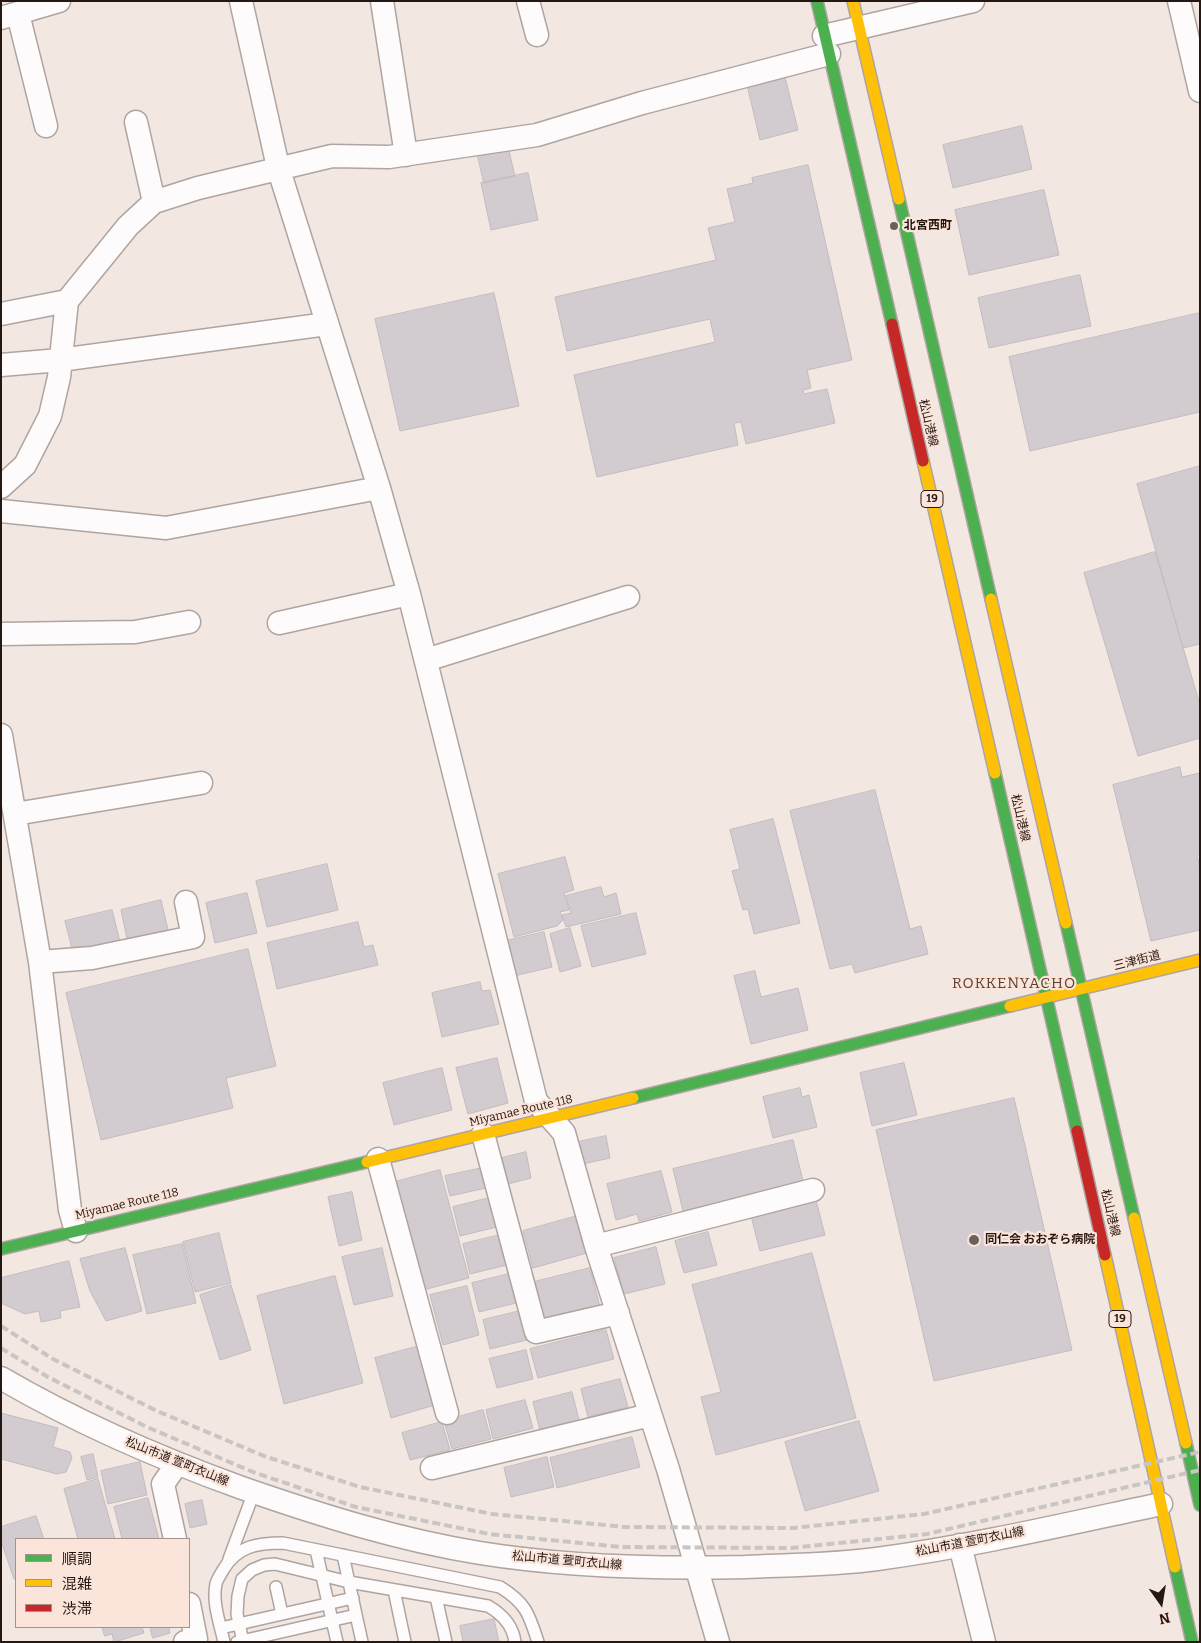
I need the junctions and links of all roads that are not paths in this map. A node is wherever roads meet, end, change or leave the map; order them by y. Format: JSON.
{"nodes":[{"id":1,"x":60,"y":1,"type":"edge"},
{"id":2,"x":241,"y":1,"type":"edge"},
{"id":3,"x":382,"y":1,"type":"edge"},
{"id":4,"x":528,"y":1,"type":"edge"},
{"id":5,"x":816,"y":1,"type":"edge"},
{"id":6,"x":852,"y":1,"type":"edge"},
{"id":7,"x":973,"y":1,"type":"edge"},
{"id":8,"x":1180,"y":1,"type":"edge"},
{"id":9,"x":10,"y":16,"type":"edge"},
{"id":10,"x":859,"y":28,"type":"junction"},
{"id":11,"x":537,"y":35,"type":"dead end"},
{"id":12,"x":826,"y":45,"type":"junction"},
{"id":13,"x":1200,"y":91,"type":"edge"},
{"id":14,"x":136,"y":122,"type":"dead end"},
{"id":15,"x":46,"y":126,"type":"dead end"},
{"id":16,"x":406,"y":155,"type":"junction"},
{"id":17,"x":278,"y":167,"type":"junction"},
{"id":18,"x":154,"y":202,"type":"junction"},
{"id":19,"x":67,"y":301,"type":"junction"},
{"id":20,"x":1,"y":314,"type":"edge"},
{"id":21,"x":328,"y":324,"type":"junction"},
{"id":22,"x":60,"y":360,"type":"junction"},
{"id":23,"x":1,"y":365,"type":"edge"},
{"id":24,"x":3,"y":483,"type":"edge"},
{"id":25,"x":379,"y":488,"type":"junction"},
{"id":26,"x":1,"y":511,"type":"edge"},
{"id":27,"x":409,"y":594,"type":"junction"},
{"id":28,"x":628,"y":597,"type":"dead end"},
{"id":29,"x":188,"y":622,"type":"dead end"},
{"id":30,"x":279,"y":623,"type":"dead end"},
{"id":31,"x":1,"y":634,"type":"edge"},
{"id":32,"x":426,"y":660,"type":"junction"},
{"id":33,"x":1,"y":735,"type":"edge"},
{"id":34,"x":4,"y":773,"type":"edge"},
{"id":35,"x":201,"y":783,"type":"dead end"},
{"id":36,"x":15,"y":814,"type":"junction"},
{"id":37,"x":186,"y":902,"type":"dead end"},
{"id":38,"x":1200,"y":960,"type":"edge"},
{"id":39,"x":40,"y":962,"type":"junction"},
{"id":40,"x":1082,"y":989,"type":"junction"},
{"id":41,"x":1047,"y":997,"type":"junction"},
{"id":42,"x":551,"y":1118,"type":"junction"},
{"id":43,"x":483,"y":1134,"type":"junction"},
{"id":44,"x":378,"y":1159,"type":"junction"},
{"id":45,"x":813,"y":1190,"type":"dead end"},
{"id":46,"x":76,"y":1231,"type":"junction"},
{"id":47,"x":596,"y":1246,"type":"junction"},
{"id":48,"x":1,"y":1249,"type":"edge"},
{"id":49,"x":618,"y":1313,"type":"junction"},
{"id":50,"x":1,"y":1378,"type":"edge"},
{"id":51,"x":447,"y":1413,"type":"dead end"},
{"id":52,"x":650,"y":1415,"type":"junction"},
{"id":53,"x":177,"y":1464,"type":"junction"},
{"id":54,"x":432,"y":1468,"type":"dead end"},
{"id":55,"x":254,"y":1492,"type":"junction"},
{"id":56,"x":1199,"y":1495,"type":"edge"},
{"id":57,"x":1161,"y":1504,"type":"junction"},
{"id":58,"x":175,"y":1538,"type":"edge"},
{"id":59,"x":960,"y":1545,"type":"junction"},
{"id":60,"x":316,"y":1550,"type":"junction"},
{"id":61,"x":343,"y":1555,"type":"junction"},
{"id":62,"x":228,"y":1560,"type":"junction"},
{"id":63,"x":696,"y":1568,"type":"junction"},
{"id":64,"x":322,"y":1575,"type":"junction"},
{"id":65,"x":349,"y":1582,"type":"junction"},
{"id":66,"x":276,"y":1587,"type":"dead end"},
{"id":67,"x":394,"y":1590,"type":"junction"},
{"id":68,"x":436,"y":1597,"type":"junction"},
{"id":69,"x":353,"y":1598,"type":"junction"},
{"id":70,"x":328,"y":1604,"type":"junction"},
{"id":71,"x":190,"y":1609,"type":"edge"},
{"id":72,"x":282,"y":1614,"type":"junction"},
{"id":73,"x":356,"y":1615,"type":"junction"},
{"id":74,"x":332,"y":1621,"type":"junction"},
{"id":75,"x":239,"y":1623,"type":"junction"},
{"id":76,"x":221,"y":1628,"type":"junction"},
{"id":77,"x":287,"y":1636,"type":"edge"},
{"id":78,"x":241,"y":1641,"type":"edge"},
{"id":79,"x":185,"y":1642,"type":"edge"},
{"id":80,"x":224,"y":1642,"type":"edge"},
{"id":81,"x":337,"y":1642,"type":"edge"},
{"id":82,"x":362,"y":1642,"type":"edge"},
{"id":83,"x":405,"y":1642,"type":"edge"},
{"id":84,"x":446,"y":1642,"type":"edge"},
{"id":85,"x":515,"y":1642,"type":"edge"},
{"id":86,"x":538,"y":1642,"type":"edge"},
{"id":87,"x":718,"y":1642,"type":"edge"},
{"id":88,"x":984,"y":1642,"type":"edge"},
{"id":89,"x":1192,"y":1642,"type":"edge"}],
"edges":[{"from":1,"to":9,"type":"street"},
{"from":2,"to":17,"type":"street"},
{"from":3,"to":16,"type":"street"},
{"from":4,"to":11,"type":"street"},
{"from":5,"to":12,"type":"main road","name":"松山港線","number":"19"},
{"from":6,"to":10,"type":"main road","name":"松山港線"},
{"from":7,"to":10,"type":"street"},
{"from":8,"to":13,"type":"street"},
{"from":9,"to":15,"type":"street"},
{"from":10,"to":12,"type":"street"},
{"from":10,"to":40,"type":"main road","name":"松山港線"},
{"from":12,"to":16,"type":"street"},
{"from":12,"to":41,"type":"main road","name":"松山港線","number":"19"},
{"from":14,"to":18,"type":"street"},
{"from":16,"to":17,"type":"street"},
{"from":17,"to":18,"type":"street"},
{"from":17,"to":21,"type":"street"},
{"from":18,"to":19,"type":"street"},
{"from":19,"to":20,"type":"street"},
{"from":19,"to":22,"type":"street"},
{"from":21,"to":22,"type":"street"},
{"from":21,"to":25,"type":"street"},
{"from":22,"to":23,"type":"street"},
{"from":22,"to":24,"type":"street"},
{"from":25,"to":26,"type":"street"},
{"from":25,"to":27,"type":"street"},
{"from":27,"to":30,"type":"street"},
{"from":27,"to":32,"type":"street"},
{"from":28,"to":32,"type":"street"},
{"from":29,"to":31,"type":"street"},
{"from":32,"to":42,"type":"street"},
{"from":33,"to":34,"type":"street"},
{"from":34,"to":36,"type":"street"},
{"from":35,"to":36,"type":"street"},
{"from":36,"to":39,"type":"street"},
{"from":37,"to":39,"type":"street"},
{"from":38,"to":40,"type":"main road","name":"三津街道"},
{"from":39,"to":46,"type":"street"},
{"from":40,"to":41,"type":"main road","name":"三津街道"},
{"from":40,"to":56,"type":"main road","name":"松山港線"},
{"from":41,"to":42,"type":"main road","name":"Miyamae Route 118"},
{"from":41,"to":57,"type":"main road","name":"松山港線","number":"19"},
{"from":42,"to":43,"type":"main road","name":"Miyamae Route 118"},
{"from":42,"to":47,"type":"street"},
{"from":43,"to":44,"type":"main road","name":"Miyamae Route 118"},
{"from":43,"to":49,"type":"street"},
{"from":44,"to":46,"type":"main road","name":"Miyamae Route 118"},
{"from":44,"to":51,"type":"street"},
{"from":45,"to":47,"type":"street"},
{"from":46,"to":48,"type":"main road","name":"Miyamae Route 118"},
{"from":47,"to":49,"type":"street"},
{"from":49,"to":52,"type":"street"},
{"from":50,"to":53,"type":"street","name":"松山市道 萱町衣山線"},
{"from":52,"to":54,"type":"street"},
{"from":52,"to":63,"type":"street"},
{"from":53,"to":55,"type":"street","name":"松山市道 萱町衣山線"},
{"from":53,"to":58,"type":"street"},
{"from":55,"to":62,"type":"lane"},
{"from":55,"to":63,"type":"street","name":"松山市道 萱町衣山線"},
{"from":57,"to":59,"type":"street","name":"松山市道 萱町衣山線"},
{"from":57,"to":89,"type":"main road","name":"松山港線","number":"19"},
{"from":59,"to":63,"type":"street","name":"松山市道 萱町衣山線"},
{"from":59,"to":88,"type":"street"},
{"from":60,"to":61,"type":"lane"},
{"from":60,"to":62,"type":"lane"},
{"from":60,"to":64,"type":"lane"},
{"from":61,"to":65,"type":"lane"},
{"from":61,"to":86,"type":"lane"},
{"from":62,"to":76,"type":"lane"},
{"from":63,"to":87,"type":"street"},
{"from":64,"to":65,"type":"lane"},
{"from":64,"to":70,"type":"lane"},
{"from":64,"to":75,"type":"lane"},
{"from":65,"to":67,"type":"lane"},
{"from":65,"to":69,"type":"lane"},
{"from":66,"to":72,"type":"lane"},
{"from":67,"to":68,"type":"lane"},
{"from":67,"to":83,"type":"lane"},
{"from":68,"to":84,"type":"lane"},
{"from":68,"to":85,"type":"lane"},
{"from":69,"to":70,"type":"lane"},
{"from":69,"to":73,"type":"lane"},
{"from":70,"to":72,"type":"lane"},
{"from":70,"to":74,"type":"lane"},
{"from":71,"to":79,"type":"street"},
{"from":72,"to":75,"type":"lane"},
{"from":73,"to":74,"type":"lane"},
{"from":73,"to":82,"type":"lane"},
{"from":74,"to":77,"type":"lane"},
{"from":74,"to":81,"type":"lane"},
{"from":75,"to":76,"type":"lane"},
{"from":75,"to":78,"type":"lane"},
{"from":76,"to":80,"type":"lane"},
{"from":77,"to":78,"type":"lane"}]}
